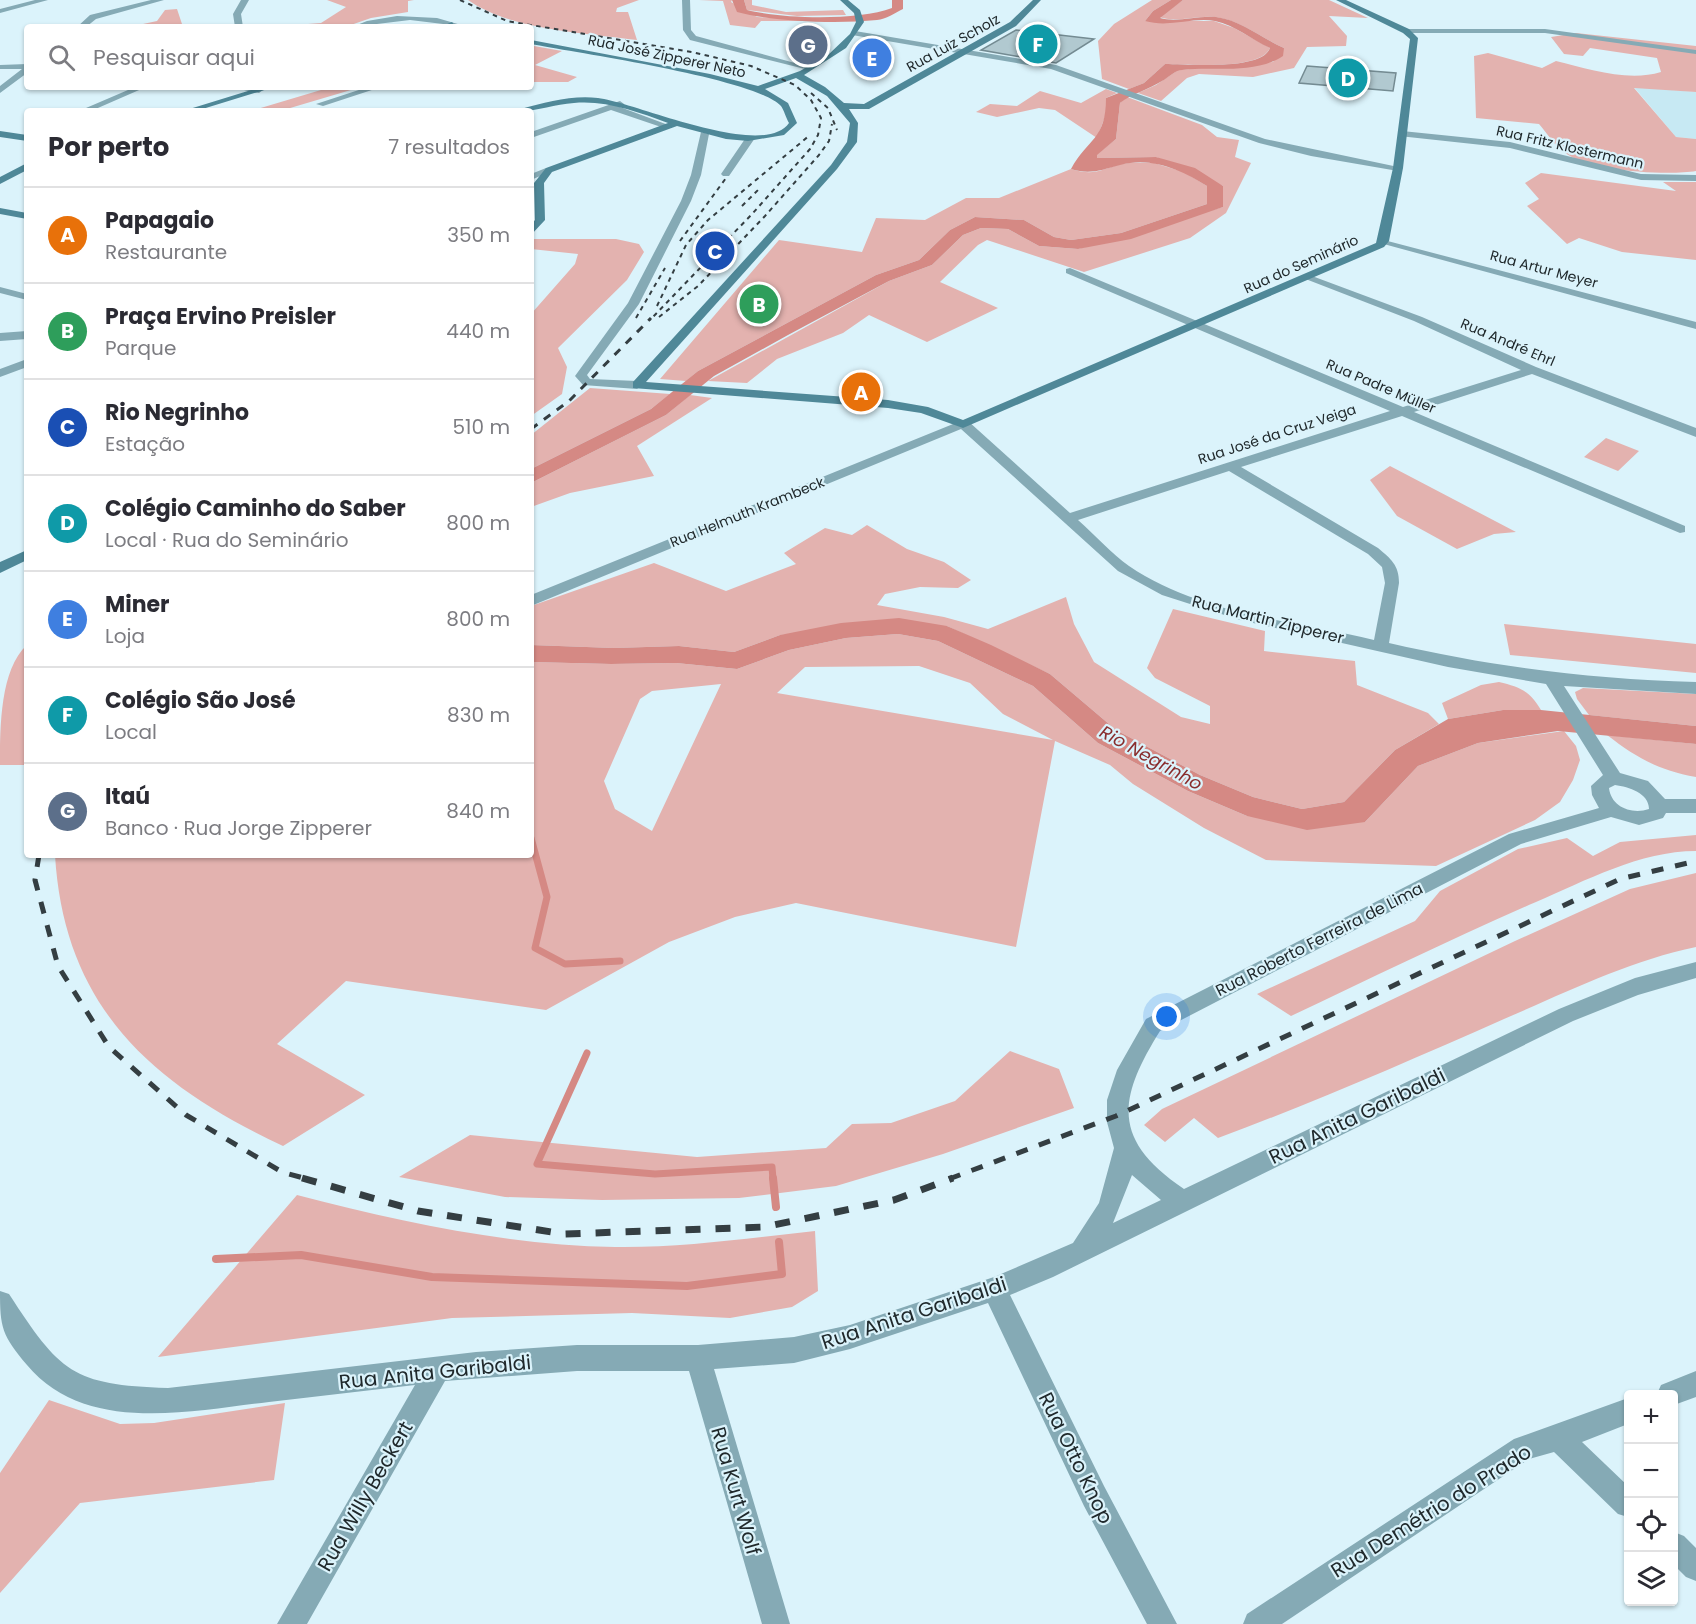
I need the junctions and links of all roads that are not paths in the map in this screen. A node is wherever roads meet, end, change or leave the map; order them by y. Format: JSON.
{"nodes":[{"id":1,"x":45,"y":0,"type":"edge"},
{"id":2,"x":160,"y":0,"type":"edge"},
{"id":3,"x":245,"y":0,"type":"edge"},
{"id":4,"x":686,"y":0,"type":"edge"},
{"id":5,"x":844,"y":0,"type":"edge"},
{"id":6,"x":1037,"y":0,"type":"edge"},
{"id":7,"x":1340,"y":0,"type":"edge"},
{"id":8,"x":13,"y":8,"type":"junction"},
{"id":9,"x":0,"y":11,"type":"edge"},
{"id":10,"x":0,"y":16,"type":"edge"},
{"id":11,"x":85,"y":24,"type":"edge"},
{"id":12,"x":238,"y":24,"type":"edge"},
{"id":13,"x":368,"y":24,"type":"edge"},
{"id":14,"x":445,"y":24,"type":"edge"},
{"id":15,"x":1407,"y":31,"type":"junction"},
{"id":16,"x":855,"y":33,"type":"junction"},
{"id":17,"x":534,"y":43,"type":"edge"},
{"id":18,"x":966,"y":51,"type":"junction"},
{"id":19,"x":1696,"y":51,"type":"edge"},
{"id":20,"x":0,"y":67,"type":"edge"},
{"id":21,"x":24,"y":67,"type":"edge"},
{"id":22,"x":809,"y":68,"type":"junction"},
{"id":23,"x":24,"y":70,"type":"edge"},
{"id":24,"x":797,"y":75,"type":"junction"},
{"id":25,"x":758,"y":89,"type":"junction"},
{"id":26,"x":0,"y":90,"type":"edge"},
{"id":27,"x":134,"y":90,"type":"edge"},
{"id":28,"x":259,"y":90,"type":"edge"},
{"id":29,"x":367,"y":90,"type":"edge"},
{"id":30,"x":320,"y":104,"type":"dead end"},
{"id":31,"x":615,"y":105,"type":"junction"},
{"id":32,"x":843,"y":106,"type":"junction"},
{"id":33,"x":866,"y":107,"type":"junction"},
{"id":34,"x":90,"y":108,"type":"edge"},
{"id":35,"x":197,"y":108,"type":"edge"},
{"id":36,"x":534,"y":108,"type":"edge"},
{"id":37,"x":854,"y":123,"type":"junction"},
{"id":38,"x":671,"y":125,"type":"junction"},
{"id":39,"x":0,"y":134,"type":"edge"},
{"id":40,"x":534,"y":134,"type":"edge"},
{"id":41,"x":704,"y":134,"type":"junction"},
{"id":42,"x":1402,"y":134,"type":"junction"},
{"id":43,"x":24,"y":136,"type":"edge"},
{"id":44,"x":750,"y":138,"type":"junction"},
{"id":45,"x":24,"y":168,"type":"edge"},
{"id":46,"x":1398,"y":168,"type":"junction"},
{"id":47,"x":549,"y":170,"type":"junction"},
{"id":48,"x":726,"y":174,"type":"dead end"},
{"id":49,"x":534,"y":176,"type":"edge"},
{"id":50,"x":1696,"y":178,"type":"edge"},
{"id":51,"x":0,"y":182,"type":"edge"},
{"id":52,"x":0,"y":211,"type":"edge"},
{"id":53,"x":24,"y":215,"type":"edge"},
{"id":54,"x":534,"y":228,"type":"edge"},
{"id":55,"x":1384,"y":241,"type":"junction"},
{"id":56,"x":1070,"y":271,"type":"dead end"},
{"id":57,"x":1308,"y":278,"type":"junction"},
{"id":58,"x":0,"y":290,"type":"edge"},
{"id":59,"x":24,"y":296,"type":"edge"},
{"id":60,"x":1198,"y":325,"type":"junction"},
{"id":61,"x":1696,"y":326,"type":"edge"},
{"id":62,"x":24,"y":336,"type":"edge"},
{"id":63,"x":0,"y":337,"type":"edge"},
{"id":64,"x":24,"y":364,"type":"edge"},
{"id":65,"x":1532,"y":370,"type":"junction"},
{"id":66,"x":0,"y":373,"type":"edge"},
{"id":67,"x":637,"y":385,"type":"junction"},
{"id":68,"x":1400,"y":410,"type":"junction"},
{"id":69,"x":963,"y":424,"type":"junction"},
{"id":70,"x":1696,"y":433,"type":"edge"},
{"id":71,"x":1229,"y":466,"type":"junction"},
{"id":72,"x":1066,"y":519,"type":"junction"},
{"id":73,"x":1680,"y":529,"type":"dead end"},
{"id":74,"x":24,"y":556,"type":"edge"},
{"id":75,"x":0,"y":568,"type":"edge"},
{"id":76,"x":534,"y":600,"type":"edge"},
{"id":77,"x":1381,"y":646,"type":"junction"},
{"id":78,"x":1552,"y":680,"type":"junction"},
{"id":79,"x":1696,"y":688,"type":"edge"},
{"id":80,"x":1615,"y":779,"type":"junction"},
{"id":81,"x":1659,"y":806,"type":"junction"},
{"id":82,"x":1696,"y":806,"type":"edge"},
{"id":83,"x":1612,"y":810,"type":"junction"},
{"id":84,"x":1696,"y":970,"type":"edge"},
{"id":85,"x":1125,"y":1149,"type":"junction"},
{"id":86,"x":1183,"y":1202,"type":"junction"},
{"id":87,"x":1078,"y":1251,"type":"junction"},
{"id":88,"x":994,"y":1289,"type":"junction"},
{"id":89,"x":3,"y":1314,"type":"edge"},
{"id":90,"x":698,"y":1358,"type":"junction"},
{"id":91,"x":438,"y":1369,"type":"junction"},
{"id":92,"x":1696,"y":1384,"type":"edge"},
{"id":93,"x":1678,"y":1392,"type":"edge"},
{"id":94,"x":1624,"y":1413,"type":"edge"},
{"id":95,"x":1558,"y":1438,"type":"junction"},
{"id":96,"x":1624,"y":1499,"type":"edge"},
{"id":97,"x":1678,"y":1550,"type":"edge"},
{"id":98,"x":1696,"y":1567,"type":"edge"},
{"id":99,"x":291,"y":1624,"type":"edge"},
{"id":100,"x":776,"y":1624,"type":"edge"},
{"id":101,"x":1163,"y":1624,"type":"edge"},
{"id":102,"x":1257,"y":1624,"type":"edge"}],
"edges":[{"from":1,"to":8,"type":"street"},
{"from":2,"to":11,"type":"street"},
{"from":3,"to":12,"type":"street"},
{"from":4,"to":22,"type":"street"},
{"from":5,"to":16,"type":"street"},
{"from":6,"to":18,"type":"street","name":"Rua Luiz Scholz"},
{"from":7,"to":15,"type":"street"},
{"from":8,"to":9,"type":"street"},
{"from":8,"to":10,"type":"street"},
{"from":13,"to":14,"type":"street"},
{"from":15,"to":19,"type":"street"},
{"from":15,"to":42,"type":"street","name":"Rua do Seminário"},
{"from":16,"to":18,"type":"street"},
{"from":16,"to":22,"type":"street"},
{"from":17,"to":25,"type":"street","name":"Rua José Zipperer Neto"},
{"from":18,"to":33,"type":"street","name":"Rua Luiz Scholz"},
{"from":18,"to":46,"type":"street"},
{"from":20,"to":21,"type":"street"},
{"from":22,"to":24,"type":"street"},
{"from":23,"to":26,"type":"street"},
{"from":24,"to":25,"type":"street"},
{"from":24,"to":32,"type":"street"},
{"from":25,"to":44,"type":"street","name":"Rua José Zipperer Neto"},
{"from":27,"to":34,"type":"street"},
{"from":28,"to":35,"type":"street"},
{"from":29,"to":30,"type":"street"},
{"from":31,"to":36,"type":"street"},
{"from":31,"to":38,"type":"street"},
{"from":31,"to":40,"type":"street"},
{"from":32,"to":33,"type":"street"},
{"from":32,"to":37,"type":"street"},
{"from":33,"to":37,"type":"street"},
{"from":37,"to":67,"type":"street"},
{"from":38,"to":41,"type":"street","name":"Rua José Zipperer Neto"},
{"from":38,"to":47,"type":"street"},
{"from":39,"to":43,"type":"street"},
{"from":41,"to":44,"type":"street","name":"Rua José Zipperer Neto"},
{"from":41,"to":67,"type":"street"},
{"from":42,"to":46,"type":"street","name":"Rua do Seminário"},
{"from":42,"to":50,"type":"street","name":"Rua Fritz Klostermann"},
{"from":44,"to":48,"type":"street"},
{"from":45,"to":51,"type":"street"},
{"from":46,"to":55,"type":"street","name":"Rua do Seminário"},
{"from":47,"to":49,"type":"street"},
{"from":47,"to":54,"type":"street"},
{"from":52,"to":53,"type":"street"},
{"from":55,"to":57,"type":"street","name":"Rua do Seminário"},
{"from":55,"to":61,"type":"street","name":"Rua Artur Meyer"},
{"from":56,"to":60,"type":"street","name":"Rua Padre Müller"},
{"from":57,"to":60,"type":"street","name":"Rua do Seminário"},
{"from":57,"to":65,"type":"street","name":"Rua André Ehrl"},
{"from":58,"to":59,"type":"street"},
{"from":60,"to":68,"type":"street","name":"Rua Padre Müller"},
{"from":60,"to":69,"type":"street","name":"Rua do Seminário"},
{"from":62,"to":63,"type":"street"},
{"from":64,"to":66,"type":"street"},
{"from":65,"to":68,"type":"street","name":"Rua José da Cruz Veiga"},
{"from":65,"to":70,"type":"street","name":"Rua André Ehrl"},
{"from":67,"to":69,"type":"street","name":"Rua Martin Zipperer"},
{"from":68,"to":71,"type":"street","name":"Rua José da Cruz Veiga"},
{"from":68,"to":73,"type":"street","name":"Rua Padre Müller"},
{"from":69,"to":72,"type":"street","name":"Rua Martin Zipperer"},
{"from":69,"to":76,"type":"street","name":"Rua Helmuth Krambeck"},
{"from":71,"to":72,"type":"street","name":"Rua José da Cruz Veiga"},
{"from":71,"to":77,"type":"street"},
{"from":72,"to":77,"type":"street","name":"Rua Martin Zipperer"},
{"from":74,"to":75,"type":"street"},
{"from":77,"to":78,"type":"street","name":"Rua Martin Zipperer"},
{"from":78,"to":79,"type":"street","name":"Rua Martin Zipperer"},
{"from":78,"to":80,"type":"street"},
{"from":80,"to":81,"type":"street"},
{"from":80,"to":83,"type":"street"},
{"from":81,"to":82,"type":"street"},
{"from":81,"to":83,"type":"street"},
{"from":83,"to":85,"type":"street","name":"Rua Roberto Ferreira de Lima"},
{"from":84,"to":86,"type":"street","name":"Rua Anita Garibaldi"},
{"from":85,"to":86,"type":"street","name":"Rua Roberto Ferreira de Lima"},
{"from":85,"to":87,"type":"street","name":"Rua Roberto Ferreira de Lima"},
{"from":86,"to":87,"type":"street","name":"Rua Anita Garibaldi"},
{"from":87,"to":88,"type":"street","name":"Rua Anita Garibaldi"},
{"from":88,"to":90,"type":"street","name":"Rua Anita Garibaldi"},
{"from":88,"to":101,"type":"street","name":"Rua Otto Knop"},
{"from":89,"to":91,"type":"street","name":"Rua Anita Garibaldi"},
{"from":90,"to":91,"type":"street","name":"Rua Anita Garibaldi"},
{"from":90,"to":100,"type":"street","name":"Rua Kurt Wolf"},
{"from":91,"to":99,"type":"street","name":"Rua Willy Beckert"},
{"from":92,"to":93,"type":"street"},
{"from":94,"to":95,"type":"street","name":"Rua Demétrio do Prado"},
{"from":95,"to":96,"type":"street"},
{"from":95,"to":102,"type":"street","name":"Rua Demétrio do Prado"},
{"from":97,"to":98,"type":"street"}]}
